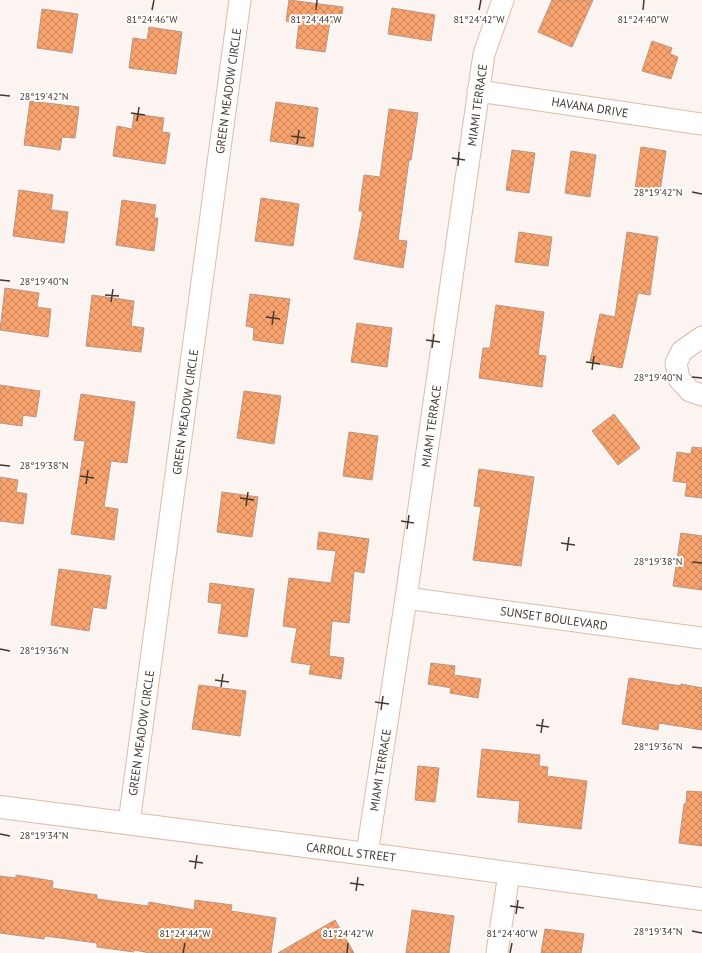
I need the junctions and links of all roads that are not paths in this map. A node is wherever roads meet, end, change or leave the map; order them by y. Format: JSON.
{"nodes":[{"id":1,"x":240,"y":0,"type":"edge"},
{"id":2,"x":503,"y":0,"type":"edge"},
{"id":3,"x":478,"y":91,"type":"junction"},
{"id":4,"x":702,"y":124,"type":"edge"},
{"id":5,"x":702,"y":336,"type":"edge"},
{"id":6,"x":702,"y":395,"type":"edge"},
{"id":7,"x":406,"y":598,"type":"junction"},
{"id":8,"x":702,"y":638,"type":"edge"},
{"id":9,"x":0,"y":807,"type":"edge"},
{"id":10,"x":129,"y":824,"type":"junction"},
{"id":11,"x":367,"y":854,"type":"junction"},
{"id":12,"x":508,"y":873,"type":"junction"},
{"id":13,"x":702,"y":899,"type":"edge"},
{"id":14,"x":497,"y":953,"type":"edge"}],
"edges":[{"from":1,"to":10,"type":"street","name":"GREEN MEADOW CIRCLE"},
{"from":2,"to":3,"type":"street","name":"MIAMI TERRACE"},
{"from":3,"to":4,"type":"street","name":"HAVANA DRIVE"},
{"from":3,"to":7,"type":"street","name":"MIAMI TERRACE"},
{"from":5,"to":6,"type":"street"},
{"from":7,"to":8,"type":"street","name":"SUNSET BOULEVARD"},
{"from":7,"to":11,"type":"street","name":"MIAMI TERRACE"},
{"from":9,"to":10,"type":"main road","name":"CARROLL STREET"},
{"from":10,"to":11,"type":"main road","name":"CARROLL STREET"},
{"from":11,"to":12,"type":"main road","name":"CARROLL STREET"},
{"from":12,"to":13,"type":"main road","name":"CARROLL STREET"},
{"from":12,"to":14,"type":"street"}]}
